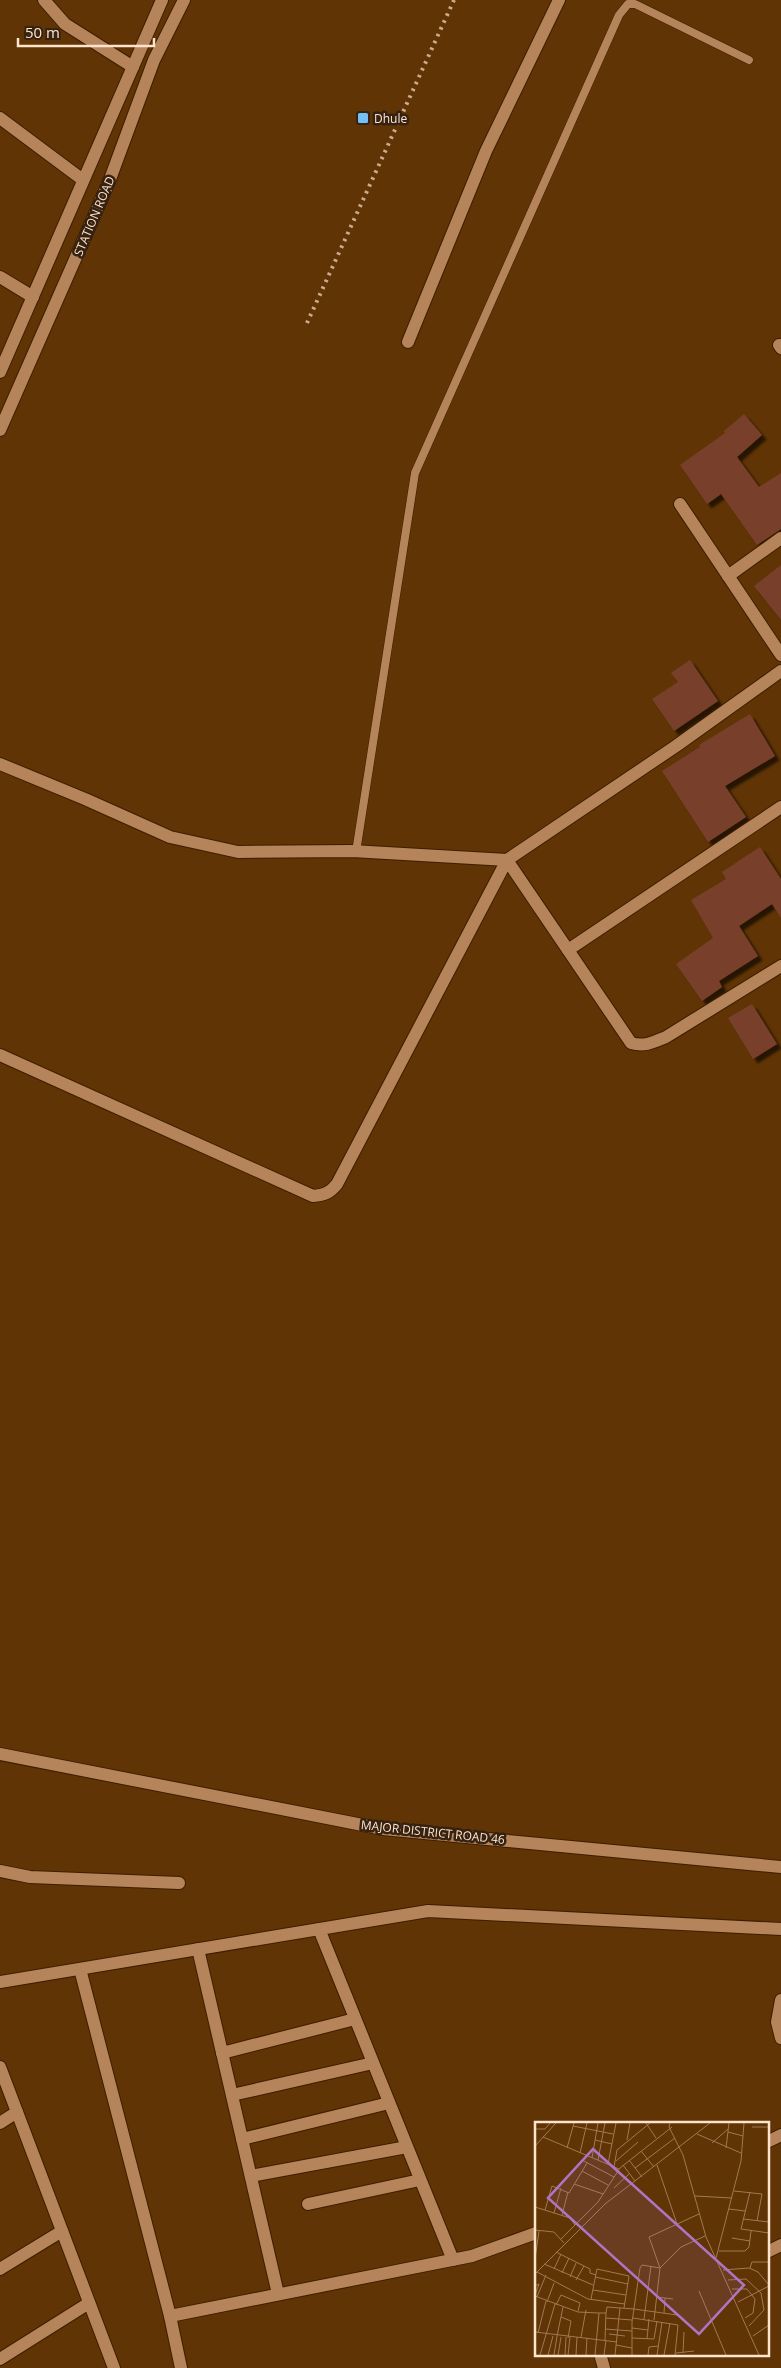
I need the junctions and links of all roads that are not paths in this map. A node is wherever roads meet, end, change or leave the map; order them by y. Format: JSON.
{"nodes":[{"id":1,"x":44,"y":0,"type":"edge"},
{"id":2,"x":162,"y":0,"type":"edge"},
{"id":3,"x":184,"y":0,"type":"edge"},
{"id":4,"x":559,"y":0,"type":"edge"},
{"id":5,"x":749,"y":60,"type":"dead end"},
{"id":6,"x":133,"y":67,"type":"junction"},
{"id":7,"x":0,"y":118,"type":"edge"},
{"id":8,"x":84,"y":180,"type":"junction"},
{"id":9,"x":0,"y":277,"type":"edge"},
{"id":10,"x":33,"y":297,"type":"junction"},
{"id":11,"x":408,"y":342,"type":"dead end"},
{"id":12,"x":0,"y":372,"type":"edge"},
{"id":13,"x":0,"y":430,"type":"edge"},
{"id":14,"x":680,"y":504,"type":"dead end"},
{"id":15,"x":781,"y":538,"type":"edge"},
{"id":16,"x":728,"y":576,"type":"junction"},
{"id":17,"x":781,"y":655,"type":"edge"},
{"id":18,"x":781,"y":671,"type":"edge"},
{"id":19,"x":0,"y":764,"type":"edge"},
{"id":20,"x":781,"y":807,"type":"edge"},
{"id":21,"x":356,"y":852,"type":"junction"},
{"id":22,"x":507,"y":860,"type":"junction"},
{"id":23,"x":568,"y":950,"type":"junction"},
{"id":24,"x":781,"y":966,"type":"edge"},
{"id":25,"x":0,"y":1055,"type":"edge"},
{"id":26,"x":0,"y":1754,"type":"edge"},
{"id":27,"x":781,"y":1867,"type":"edge"},
{"id":28,"x":0,"y":1871,"type":"edge"},
{"id":29,"x":179,"y":1883,"type":"dead end"},
{"id":30,"x":781,"y":1929,"type":"edge"},
{"id":31,"x":319,"y":1930,"type":"junction"},
{"id":32,"x":198,"y":1949,"type":"junction"},
{"id":33,"x":80,"y":1969,"type":"junction"},
{"id":34,"x":0,"y":1982,"type":"edge"},
{"id":35,"x":781,"y":2000,"type":"edge"},
{"id":36,"x":356,"y":2019,"type":"junction"},
{"id":37,"x":781,"y":2038,"type":"edge"},
{"id":38,"x":222,"y":2053,"type":"junction"},
{"id":39,"x":373,"y":2063,"type":"junction"},
{"id":40,"x":0,"y":2068,"type":"edge"},
{"id":41,"x":232,"y":2095,"type":"junction"},
{"id":42,"x":390,"y":2103,"type":"junction"},
{"id":43,"x":17,"y":2112,"type":"junction"},
{"id":44,"x":0,"y":2123,"type":"edge"},
{"id":45,"x":781,"y":2135,"type":"edge"},
{"id":46,"x":242,"y":2139,"type":"junction"},
{"id":47,"x":768,"y":2142,"type":"edge"},
{"id":48,"x":407,"y":2147,"type":"junction"},
{"id":49,"x":251,"y":2176,"type":"junction"},
{"id":50,"x":420,"y":2180,"type":"junction"},
{"id":51,"x":308,"y":2204,"type":"dead end"},
{"id":52,"x":62,"y":2231,"type":"junction"},
{"id":53,"x":535,"y":2234,"type":"edge"},
{"id":54,"x":781,"y":2245,"type":"edge"},
{"id":55,"x":768,"y":2252,"type":"edge"},
{"id":56,"x":453,"y":2260,"type":"junction"},
{"id":57,"x":0,"y":2269,"type":"edge"},
{"id":58,"x":278,"y":2294,"type":"junction"},
{"id":59,"x":90,"y":2303,"type":"junction"},
{"id":60,"x":170,"y":2316,"type":"junction"},
{"id":61,"x":0,"y":2359,"type":"edge"},
{"id":62,"x":114,"y":2368,"type":"edge"},
{"id":63,"x":181,"y":2368,"type":"edge"}],
"edges":[{"from":1,"to":6,"type":"street"},
{"from":2,"to":6,"type":"street","name":"STATION ROAD"},
{"from":3,"to":13,"type":"street","name":"STATION ROAD"},
{"from":4,"to":11,"type":"street"},
{"from":5,"to":21,"type":"lane"},
{"from":6,"to":8,"type":"street","name":"STATION ROAD"},
{"from":7,"to":8,"type":"street"},
{"from":8,"to":10,"type":"street","name":"STATION ROAD"},
{"from":9,"to":10,"type":"street"},
{"from":10,"to":12,"type":"street","name":"STATION ROAD"},
{"from":14,"to":16,"type":"street"},
{"from":15,"to":16,"type":"street"},
{"from":16,"to":17,"type":"street"},
{"from":18,"to":22,"type":"street"},
{"from":19,"to":21,"type":"street"},
{"from":20,"to":23,"type":"street"},
{"from":21,"to":22,"type":"street"},
{"from":22,"to":23,"type":"street"},
{"from":22,"to":25,"type":"street"},
{"from":23,"to":24,"type":"street"},
{"from":26,"to":27,"type":"street","name":"MAJOR DISTRICT ROAD 46"},
{"from":28,"to":29,"type":"street"},
{"from":30,"to":31,"type":"street"},
{"from":31,"to":32,"type":"street"},
{"from":31,"to":36,"type":"street"},
{"from":32,"to":33,"type":"street"},
{"from":32,"to":38,"type":"street"},
{"from":33,"to":34,"type":"street"},
{"from":33,"to":60,"type":"street"},
{"from":35,"to":37,"type":"street"},
{"from":36,"to":38,"type":"street"},
{"from":36,"to":39,"type":"street"},
{"from":38,"to":41,"type":"street"},
{"from":39,"to":41,"type":"street"},
{"from":39,"to":42,"type":"street"},
{"from":40,"to":43,"type":"street"},
{"from":41,"to":46,"type":"street"},
{"from":42,"to":46,"type":"street"},
{"from":42,"to":48,"type":"street"},
{"from":43,"to":44,"type":"street"},
{"from":43,"to":52,"type":"street"},
{"from":45,"to":47,"type":"street"},
{"from":46,"to":49,"type":"street"},
{"from":48,"to":49,"type":"street"},
{"from":48,"to":50,"type":"street"},
{"from":49,"to":58,"type":"street"},
{"from":50,"to":51,"type":"street"},
{"from":50,"to":56,"type":"street"},
{"from":52,"to":57,"type":"street"},
{"from":52,"to":59,"type":"street"},
{"from":53,"to":56,"type":"street"},
{"from":54,"to":55,"type":"street"},
{"from":56,"to":58,"type":"street"},
{"from":58,"to":60,"type":"street"},
{"from":59,"to":61,"type":"street"},
{"from":59,"to":62,"type":"street"},
{"from":60,"to":63,"type":"street"}]}
